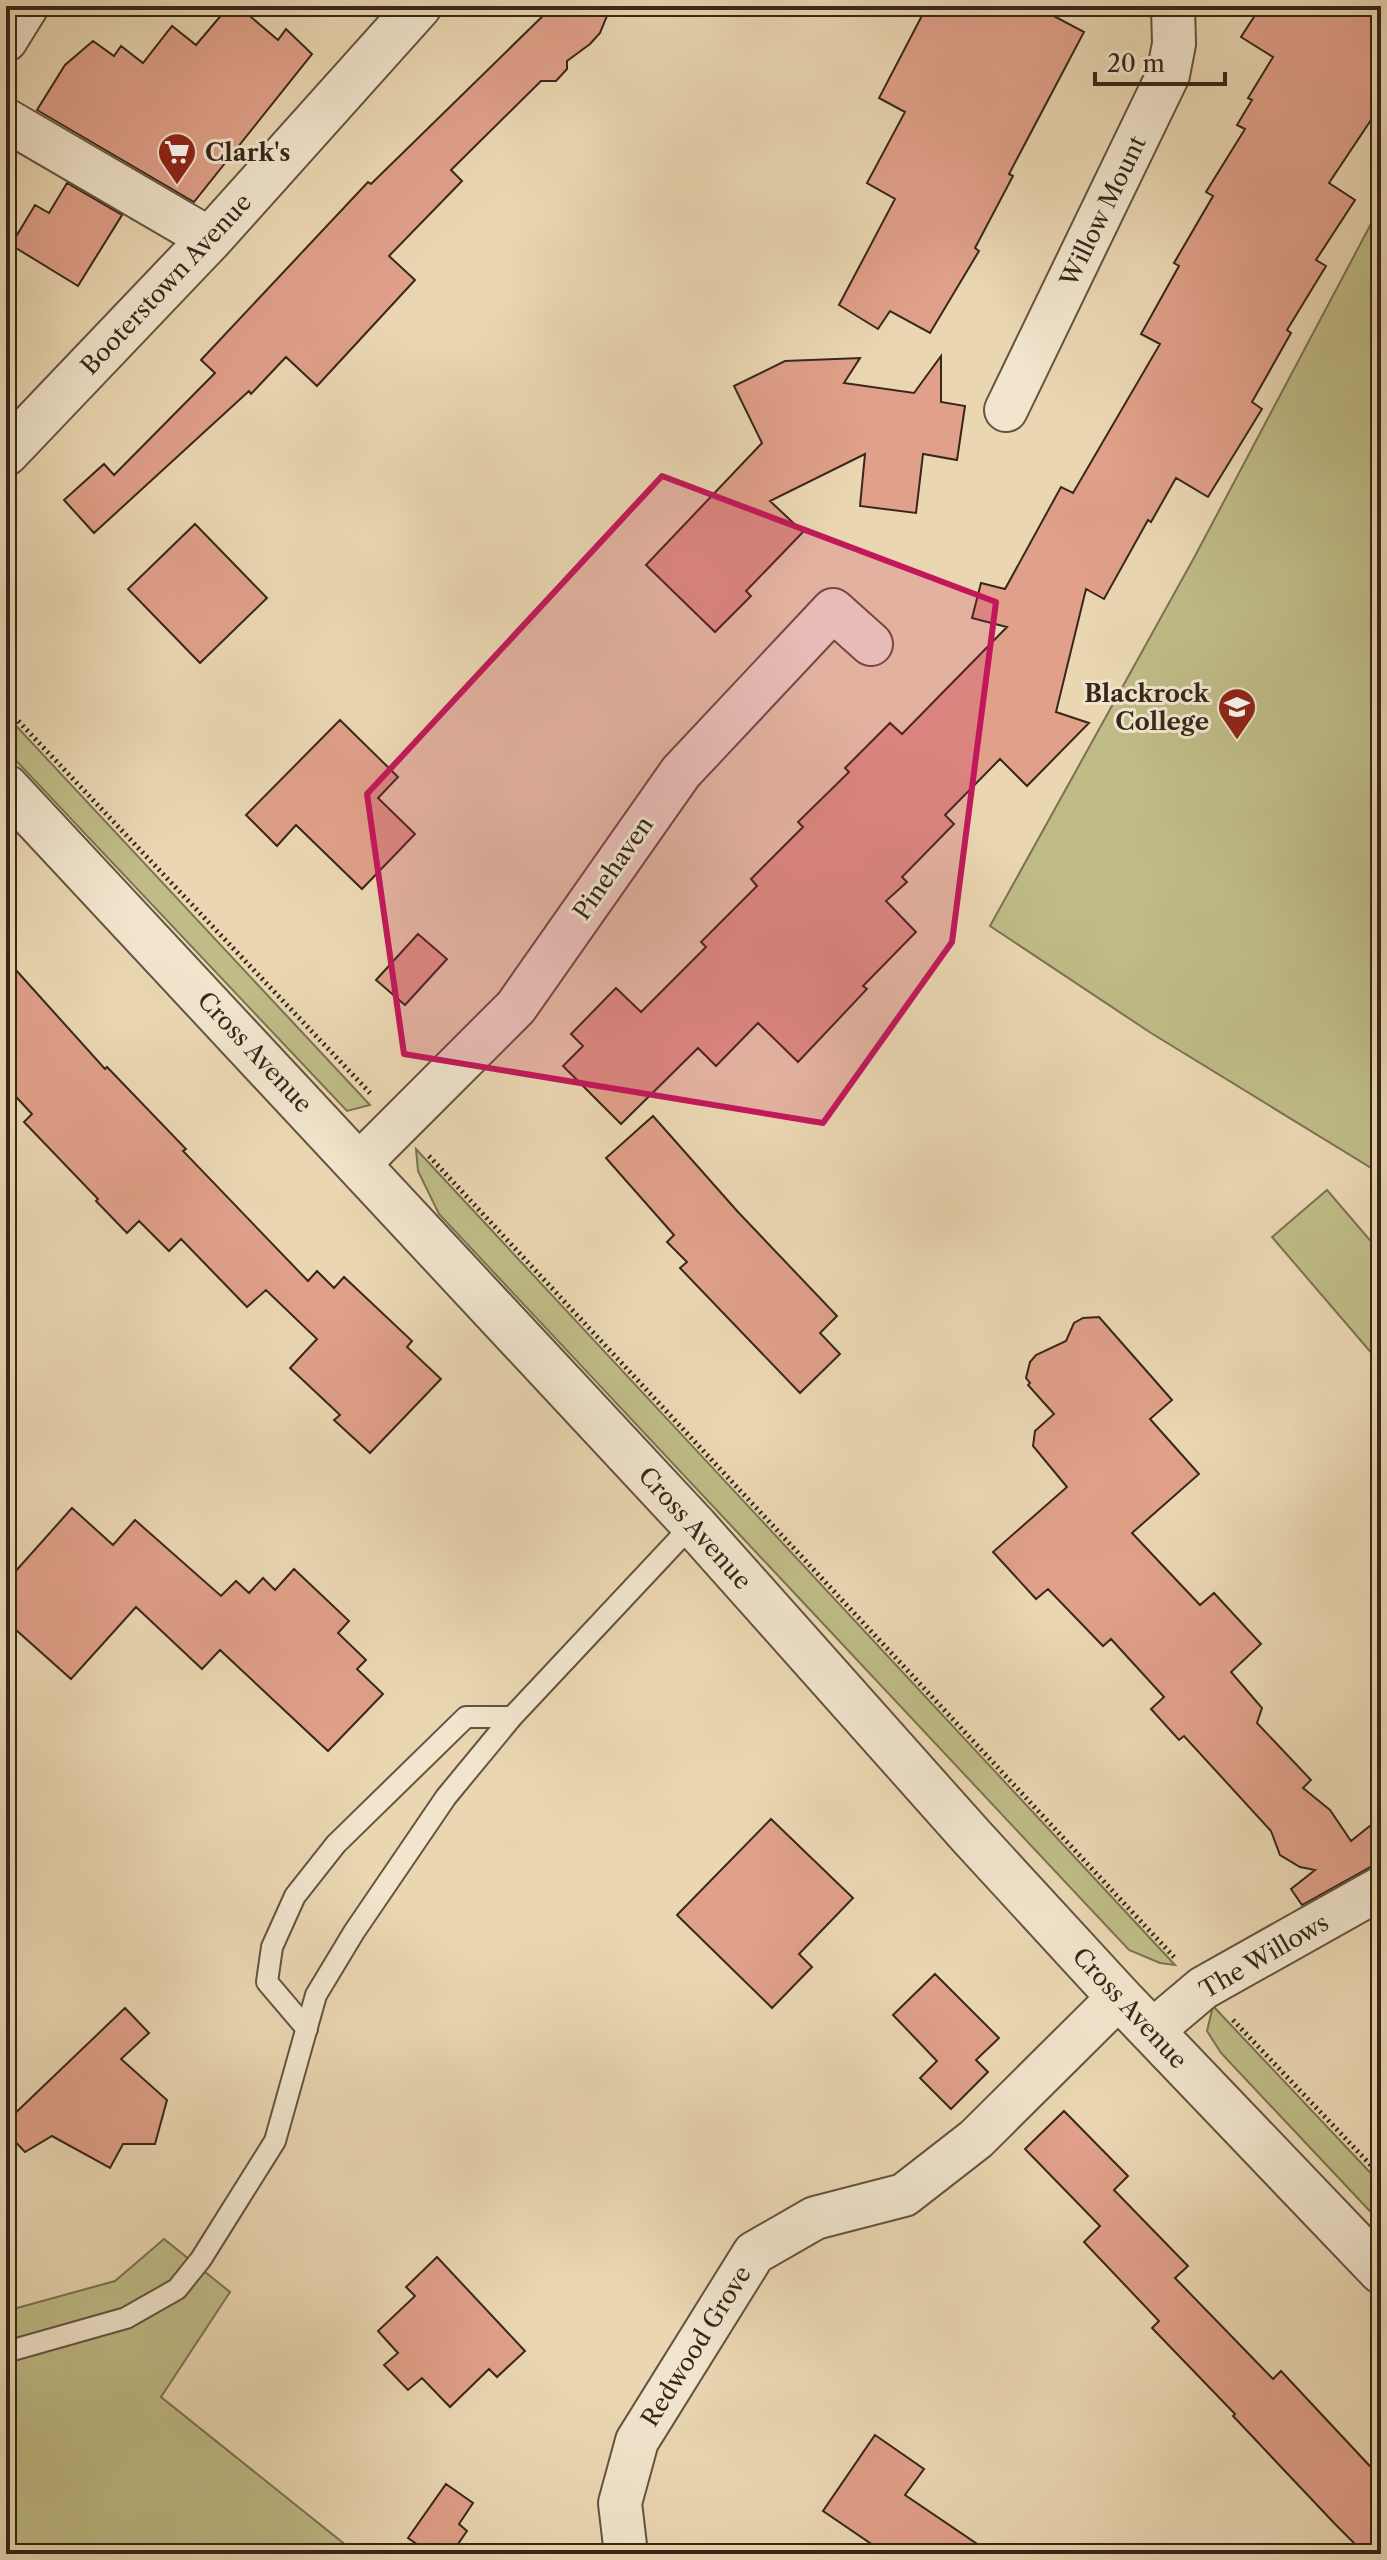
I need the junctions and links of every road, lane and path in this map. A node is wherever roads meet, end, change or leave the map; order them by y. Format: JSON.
{"nodes":[{"id":1,"x":27,"y":6,"type":"edge"},
{"id":2,"x":419,"y":6,"type":"edge"},
{"id":3,"x":1173,"y":6,"type":"edge"},
{"id":4,"x":6,"y":40,"type":"edge"},
{"id":5,"x":6,"y":120,"type":"edge"},
{"id":6,"x":210,"y":239,"type":"junction"},
{"id":7,"x":1006,"y":410,"type":"dead end"},
{"id":8,"x":6,"y":453,"type":"edge"},
{"id":9,"x":871,"y":644,"type":"dead end"},
{"id":10,"x":6,"y":708,"type":"edge"},
{"id":11,"x":6,"y":787,"type":"edge"},
{"id":12,"x":400,"y":1125,"type":"junction"},
{"id":13,"x":359,"y":1164,"type":"junction"},
{"id":14,"x":693,"y":1524,"type":"junction"},
{"id":15,"x":512,"y":1717,"type":"junction"},
{"id":16,"x":1381,"y":1888,"type":"edge"},
{"id":17,"x":1203,"y":1988,"type":"junction"},
{"id":18,"x":1119,"y":1997,"type":"junction"},
{"id":19,"x":307,"y":2029,"type":"junction"},
{"id":20,"x":1152,"y":2031,"type":"junction"},
{"id":21,"x":1381,"y":2176,"type":"edge"},
{"id":22,"x":1381,"y":2271,"type":"edge"},
{"id":23,"x":6,"y":2352,"type":"edge"},
{"id":24,"x":626,"y":2554,"type":"edge"}],
"edges":[{"from":1,"to":4,"type":"street"},
{"from":2,"to":6,"type":"street","name":"Booterstown Avenue"},
{"from":3,"to":7,"type":"street","name":"Willow Mount"},
{"from":5,"to":6,"type":"street"},
{"from":6,"to":8,"type":"street","name":"Booterstown Avenue"},
{"from":9,"to":12,"type":"street","name":"Pinehaven"},
{"from":10,"to":12,"type":"path"},
{"from":11,"to":13,"type":"street","name":"Cross Avenue"},
{"from":12,"to":13,"type":"street","name":"Pinehaven"},
{"from":12,"to":17,"type":"path"},
{"from":13,"to":14,"type":"street","name":"Cross Avenue"},
{"from":14,"to":15,"type":"lane"},
{"from":14,"to":18,"type":"street","name":"Cross Avenue"},
{"from":15,"to":19,"type":"lane"},
{"from":15,"to":19,"type":"lane"},
{"from":16,"to":17,"type":"street","name":"The Willows"},
{"from":17,"to":20,"type":"street","name":"The Willows"},
{"from":17,"to":21,"type":"path"},
{"from":18,"to":20,"type":"street","name":"Cross Avenue"},
{"from":18,"to":24,"type":"street","name":"Redwood Grove"},
{"from":19,"to":23,"type":"lane"},
{"from":20,"to":22,"type":"street","name":"Cross Avenue"}]}
